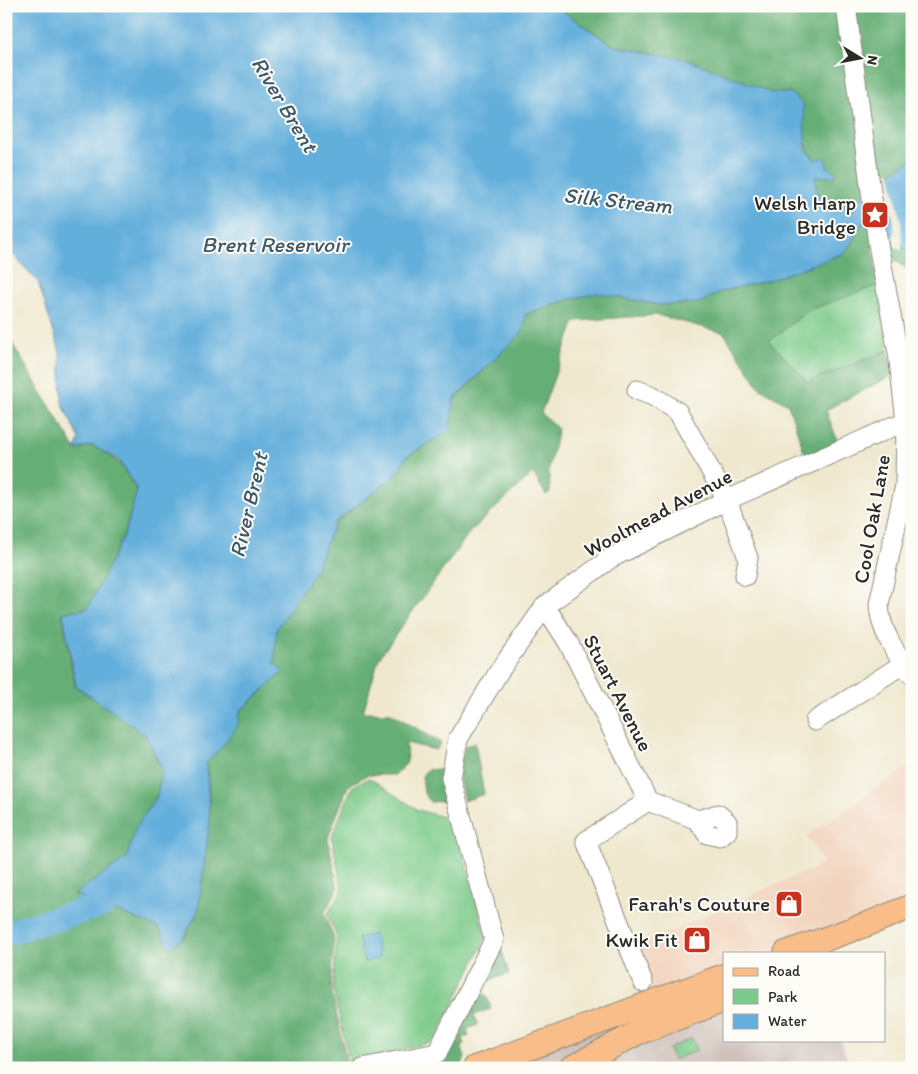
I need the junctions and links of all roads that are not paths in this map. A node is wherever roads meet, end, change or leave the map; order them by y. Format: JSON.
{"nodes":[{"id":1,"x":846,"y":6,"type":"edge"},
{"id":2,"x":637,"y":390,"type":"dead end"},
{"id":3,"x":906,"y":421,"type":"junction"},
{"id":4,"x":910,"y":444,"type":"edge"},
{"id":5,"x":727,"y":500,"type":"junction"},
{"id":6,"x":745,"y":576,"type":"dead end"},
{"id":7,"x":545,"y":606,"type":"junction"},
{"id":8,"x":908,"y":669,"type":"edge"},
{"id":9,"x":815,"y":721,"type":"dead end"},
{"id":10,"x":648,"y":802,"type":"junction"},
{"id":11,"x":698,"y":820,"type":"dead end"},
{"id":12,"x":912,"y":906,"type":"edge"},
{"id":13,"x":912,"y":920,"type":"edge"},
{"id":14,"x":789,"y":952,"type":"edge"},
{"id":15,"x":838,"y":952,"type":"edge"},
{"id":16,"x":723,"y":976,"type":"edge"},
{"id":17,"x":643,"y":982,"type":"dead end"},
{"id":18,"x":723,"y":1000,"type":"edge"},
{"id":19,"x":630,"y":1010,"type":"junction"},
{"id":20,"x":637,"y":1033,"type":"junction"},
{"id":21,"x":362,"y":1068,"type":"edge"},
{"id":22,"x":475,"y":1068,"type":"edge"},
{"id":23,"x":506,"y":1068,"type":"edge"},
{"id":24,"x":557,"y":1068,"type":"edge"},
{"id":25,"x":571,"y":1068,"type":"edge"}],
"edges":[{"from":1,"to":3,"type":"street","name":"Cool Oak Lane"},
{"from":2,"to":5,"type":"street"},
{"from":3,"to":4,"type":"street","name":"Cool Oak Lane"},
{"from":3,"to":5,"type":"street","name":"Woolmead Avenue"},
{"from":4,"to":8,"type":"street","name":"Cool Oak Lane"},
{"from":5,"to":6,"type":"street"},
{"from":5,"to":7,"type":"street","name":"Woolmead Avenue"},
{"from":7,"to":10,"type":"street","name":"Stuart Avenue"},
{"from":7,"to":21,"type":"street","name":"Woolmead Avenue"},
{"from":8,"to":9,"type":"street"},
{"from":10,"to":11,"type":"street"},
{"from":10,"to":17,"type":"street"},
{"from":12,"to":14,"type":"main road"},
{"from":13,"to":15,"type":"main road"},
{"from":16,"to":19,"type":"main road"},
{"from":18,"to":20,"type":"main road"},
{"from":19,"to":22,"type":"main road"},
{"from":19,"to":23,"type":"main road"},
{"from":20,"to":24,"type":"main road"},
{"from":20,"to":25,"type":"main road"}]}
